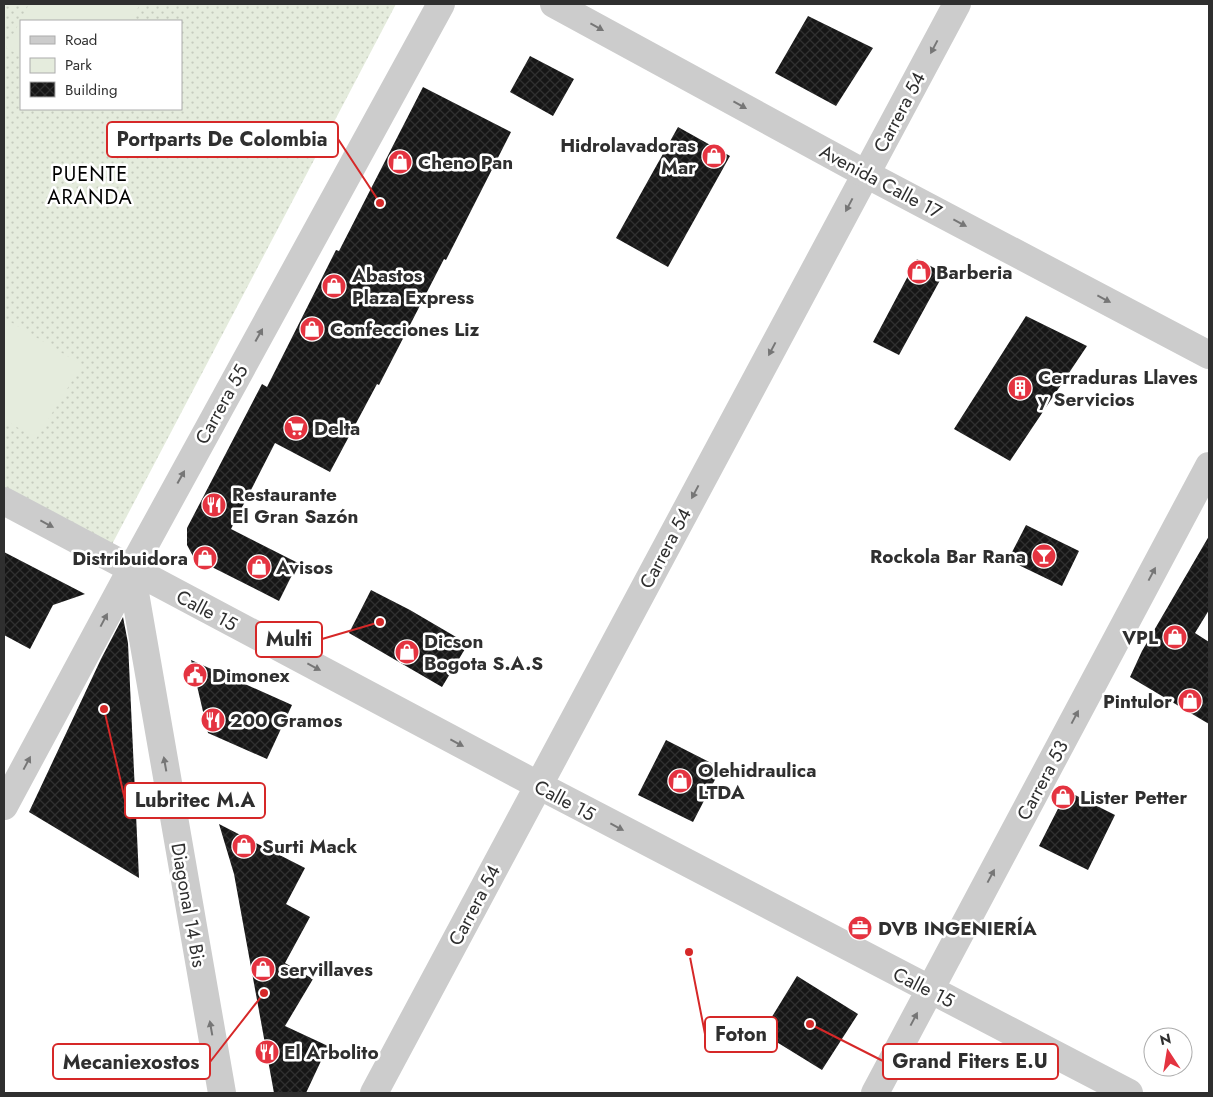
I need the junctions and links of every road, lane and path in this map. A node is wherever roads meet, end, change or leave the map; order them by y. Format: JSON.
{"nodes":[{"id":1,"x":441,"y":4,"type":"edge"},
{"id":2,"x":554,"y":4,"type":"edge"},
{"id":3,"x":957,"y":4,"type":"edge"},
{"id":4,"x":866,"y":174,"type":"junction"},
{"id":5,"x":1209,"y":354,"type":"edge"},
{"id":6,"x":1209,"y":466,"type":"edge"},
{"id":7,"x":4,"y":501,"type":"edge"},
{"id":8,"x":131,"y":570,"type":"junction"},
{"id":9,"x":538,"y":785,"type":"junction"},
{"id":10,"x":4,"y":806,"type":"edge"},
{"id":11,"x":930,"y":990,"type":"junction"},
{"id":12,"x":222,"y":1093,"type":"edge"},
{"id":13,"x":374,"y":1093,"type":"edge"},
{"id":14,"x":875,"y":1093,"type":"edge"},
{"id":15,"x":1129,"y":1093,"type":"edge"}],
"edges":[{"from":8,"to":1,"type":"street","name":"Carrera 55","one_way":true},
{"from":2,"to":4,"type":"street","name":"Avenida Calle 17","one_way":true},
{"from":3,"to":4,"type":"street","name":"Carrera 54","one_way":true},
{"from":4,"to":5,"type":"street","name":"Avenida Calle 17","one_way":true},
{"from":4,"to":9,"type":"street","name":"Carrera 54","one_way":true},
{"from":11,"to":6,"type":"street","name":"Carrera 53","one_way":true},
{"from":7,"to":8,"type":"street","name":"Calle 15","one_way":true},
{"from":8,"to":9,"type":"street","name":"Calle 15","one_way":true},
{"from":10,"to":8,"type":"street","name":"Carrera 55","one_way":true},
{"from":12,"to":8,"type":"street","name":"Diagonal 14 Bis","one_way":true},
{"from":9,"to":11,"type":"street","name":"Calle 15","one_way":true},
{"from":9,"to":13,"type":"street","name":"Carrera 54"},
{"from":14,"to":11,"type":"street","name":"Carrera 53","one_way":true},
{"from":11,"to":15,"type":"street","name":"Calle 15"}]}
